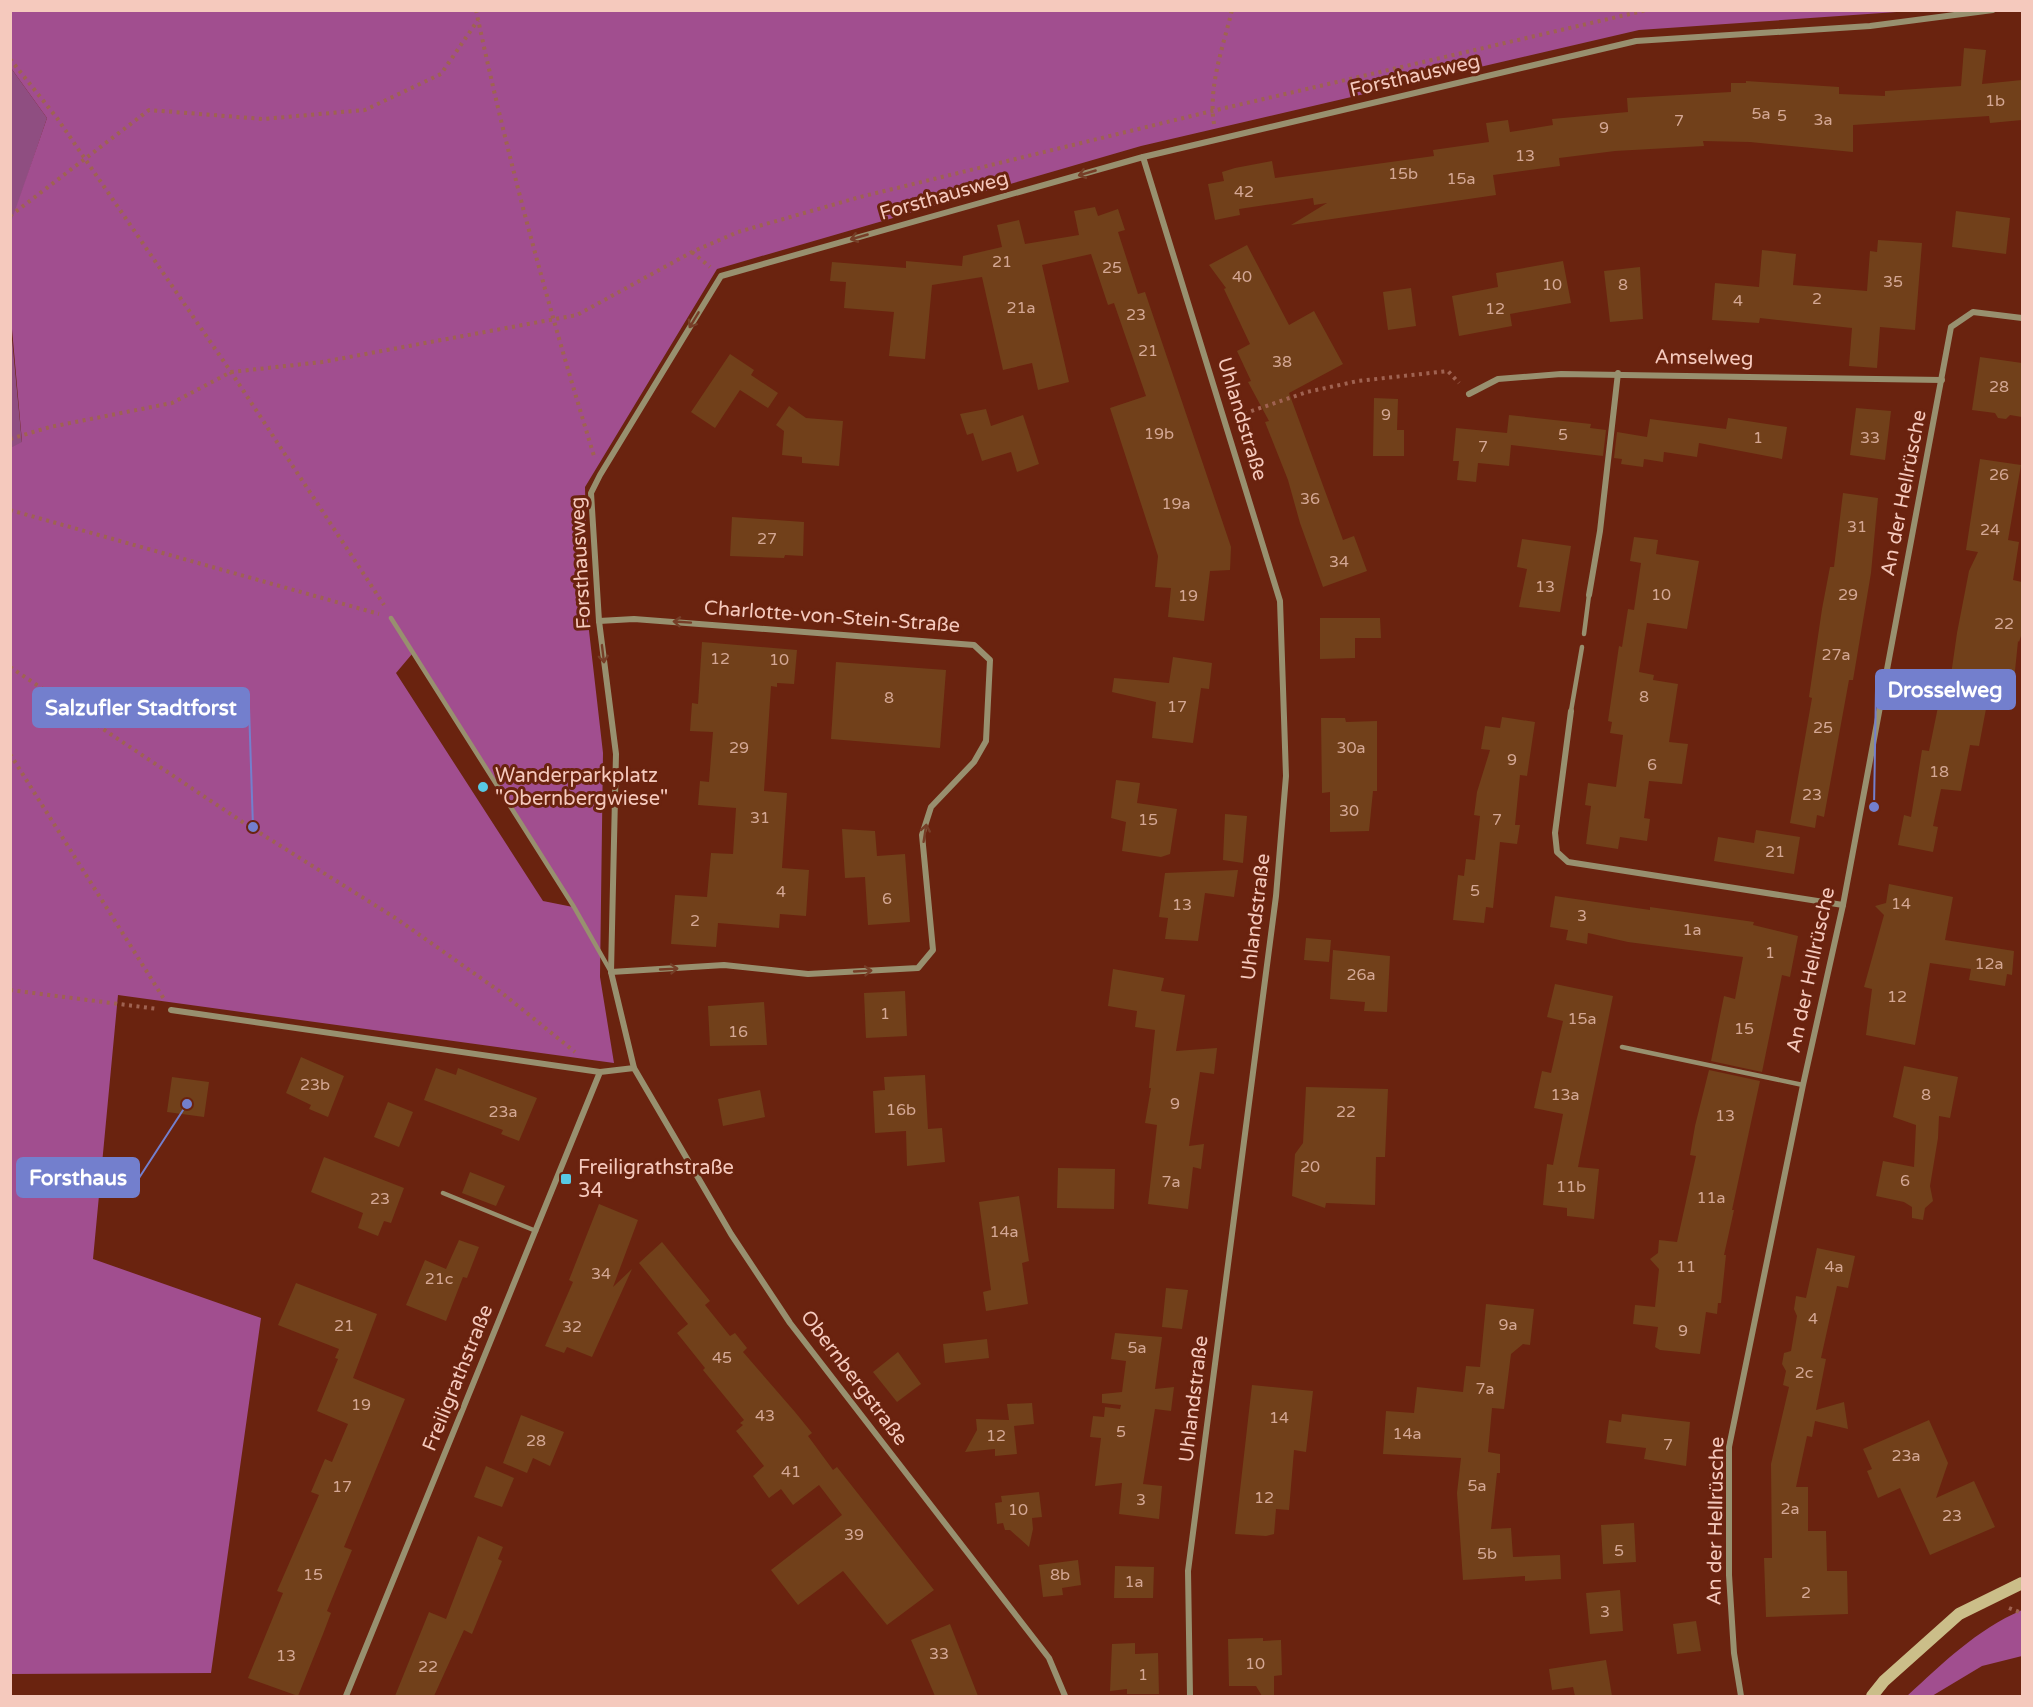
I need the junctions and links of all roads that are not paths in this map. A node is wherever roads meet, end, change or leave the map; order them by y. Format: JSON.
{"nodes":[{"id":1,"x":1993,"y":10,"type":"edge"},
{"id":2,"x":1143,"y":157,"type":"junction"},
{"id":3,"x":2022,"y":318,"type":"edge"},
{"id":4,"x":1618,"y":373,"type":"junction"},
{"id":5,"x":1942,"y":380,"type":"junction"},
{"id":6,"x":1469,"y":394,"type":"road end"},
{"id":7,"x":1589,"y":595,"type":"joint"},
{"id":8,"x":391,"y":618,"type":"road end"},
{"id":9,"x":599,"y":621,"type":"junction"},
{"id":10,"x":1584,"y":634,"type":"dead end"},
{"id":11,"x":1582,"y":647,"type":"dead end"},
{"id":12,"x":1571,"y":711,"type":"joint"},
{"id":13,"x":1843,"y":904,"type":"junction"},
{"id":14,"x":611,"y":972,"type":"junction"},
{"id":15,"x":171,"y":1010,"type":"road end"},
{"id":16,"x":1622,"y":1047,"type":"dead end"},
{"id":17,"x":634,"y":1068,"type":"junction"},
{"id":18,"x":600,"y":1072,"type":"junction"},
{"id":19,"x":1803,"y":1085,"type":"junction"},
{"id":20,"x":443,"y":1193,"type":"dead end"},
{"id":21,"x":536,"y":1231,"type":"junction"},
{"id":22,"x":2022,"y":1583,"type":"edge"},
{"id":23,"x":346,"y":1696,"type":"edge"},
{"id":24,"x":1065,"y":1696,"type":"edge"},
{"id":25,"x":1191,"y":1696,"type":"edge"},
{"id":26,"x":1741,"y":1696,"type":"edge"},
{"id":27,"x":1872,"y":1696,"type":"edge"}],
"edges":[{"from":1,"to":2,"type":"street","name":"Forsthausweg"},
{"from":2,"to":9,"type":"street","name":"Forsthausweg","one_way":true},
{"from":2,"to":25,"type":"street","name":"Uhlandstraße"},
{"from":3,"to":5,"type":"street","name":"An der Hellrüsche"},
{"from":4,"to":5,"type":"street","name":"Amselweg"},
{"from":4,"to":6,"type":"street","name":"Amselweg"},
{"from":4,"to":7,"type":"street"},
{"from":5,"to":13,"type":"street","name":"An der Hellrüsche"},
{"from":7,"to":10,"type":"lane"},
{"from":8,"to":14,"type":"lane"},
{"from":9,"to":14,"type":"street","name":"Forsthausweg","one_way":true},
{"from":14,"to":9,"type":"street","name":"Charlotte-von-Stein-Straße","one_way":true},
{"from":11,"to":12,"type":"lane"},
{"from":12,"to":13,"type":"street"},
{"from":13,"to":19,"type":"street","name":"An der Hellrüsche"},
{"from":14,"to":17,"type":"street","name":"Forsthausweg"},
{"from":15,"to":18,"type":"street"},
{"from":16,"to":19,"type":"lane"},
{"from":17,"to":18,"type":"street"},
{"from":17,"to":24,"type":"street","name":"Obernbergstraße"},
{"from":18,"to":21,"type":"street","name":"Freiligrathstraße"},
{"from":19,"to":26,"type":"street","name":"An der Hellrüsche"},
{"from":20,"to":21,"type":"lane"},
{"from":21,"to":23,"type":"street","name":"Freiligrathstraße"},
{"from":22,"to":27,"type":"main road"}]}
